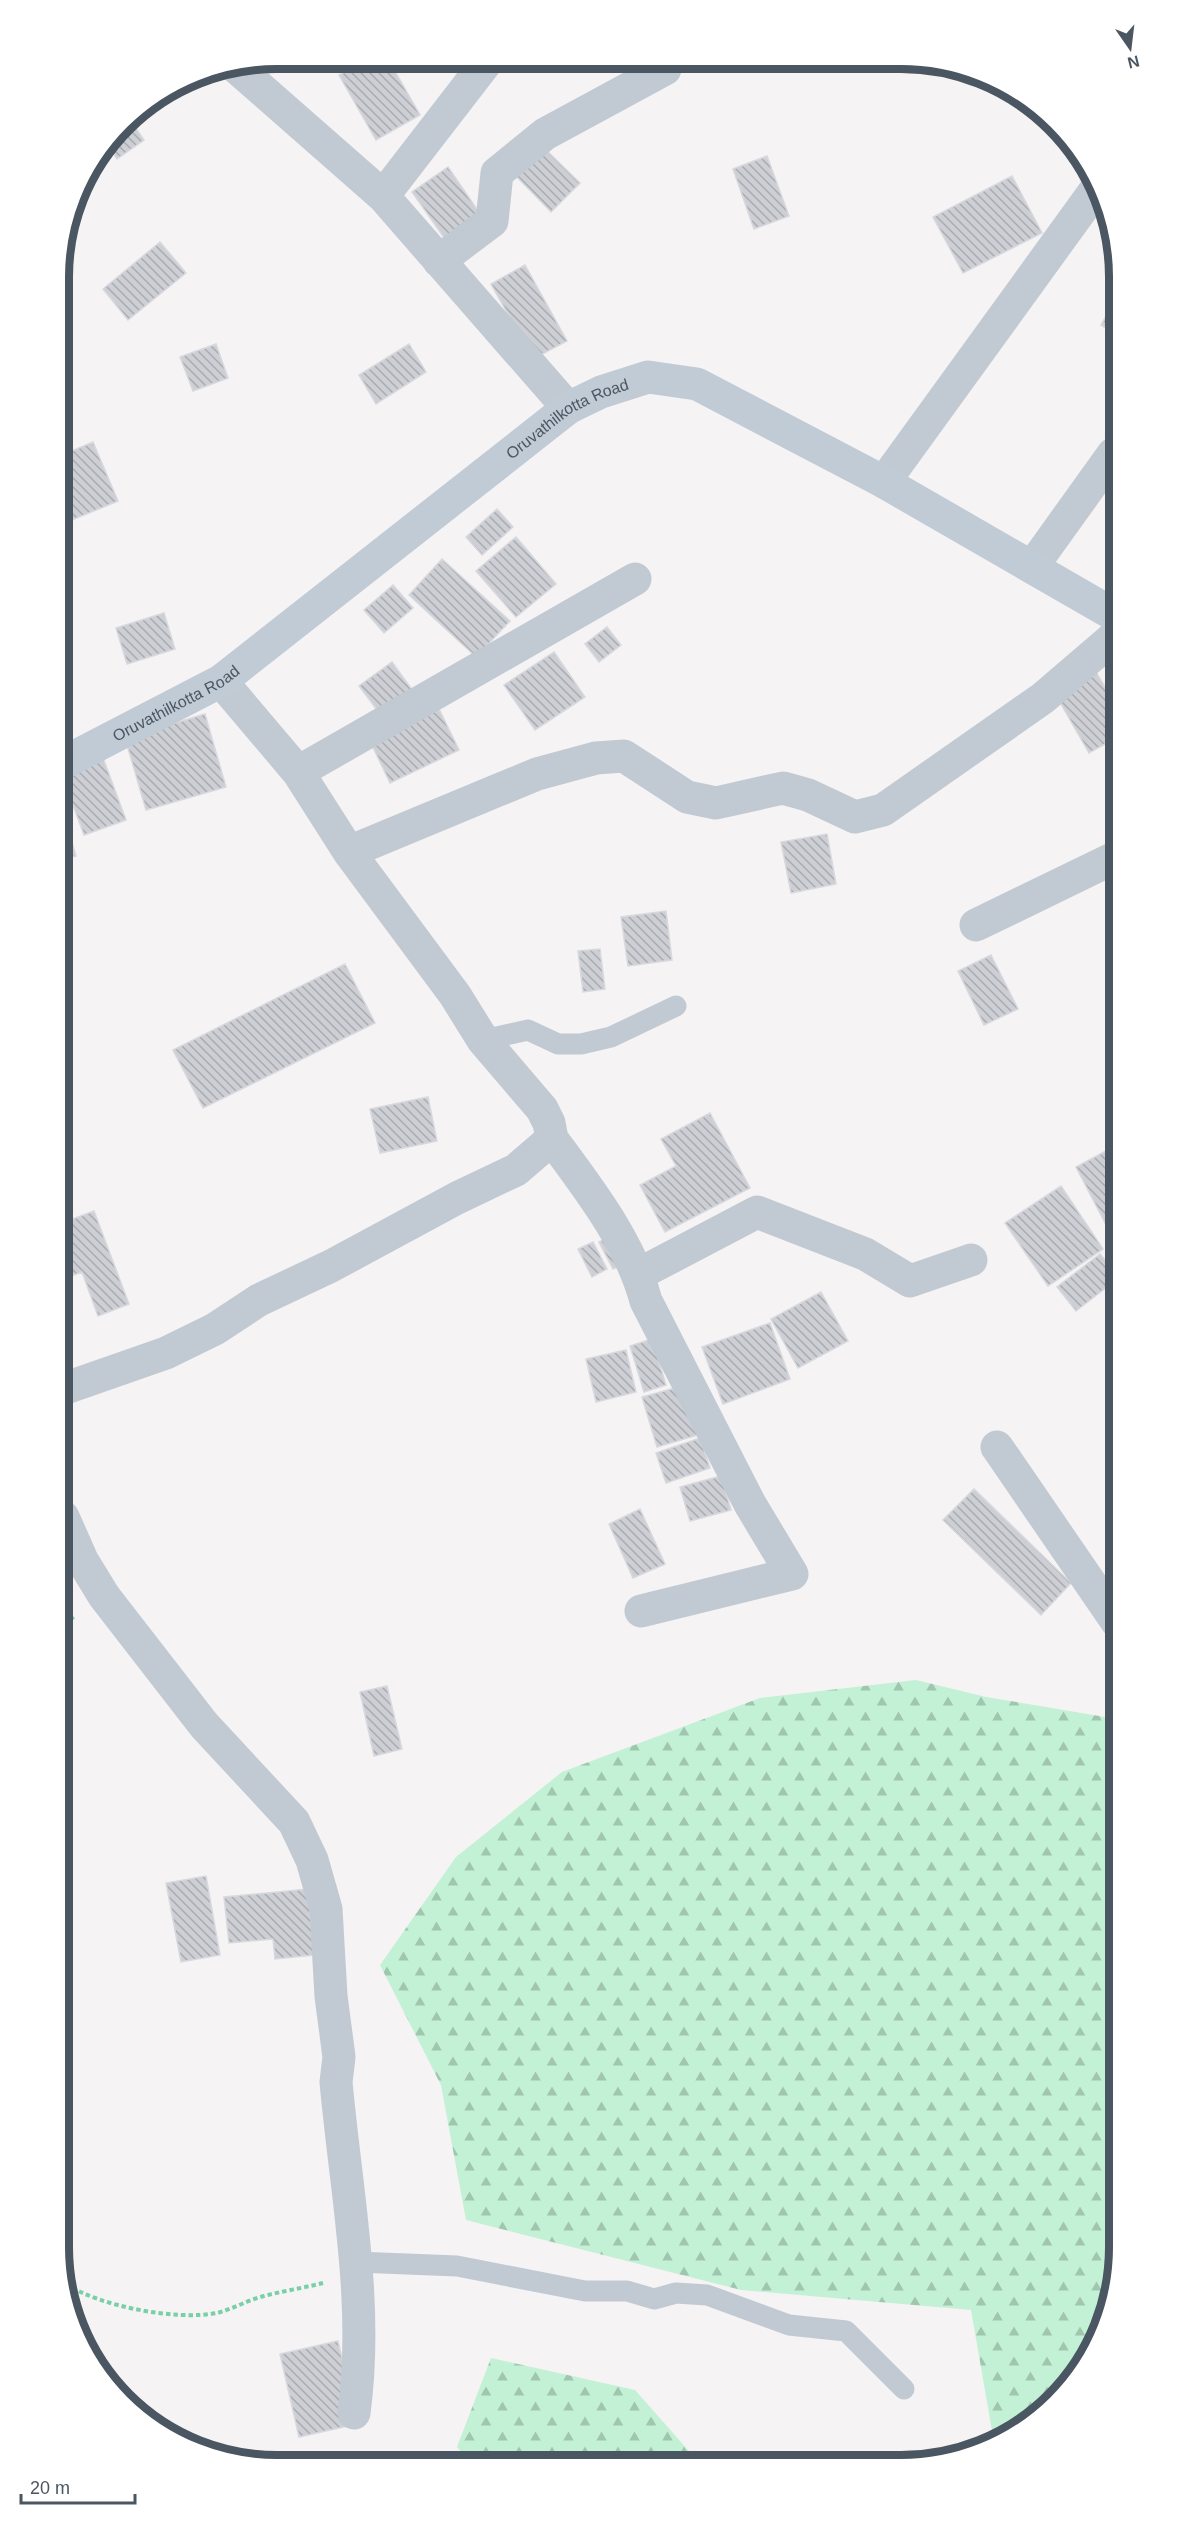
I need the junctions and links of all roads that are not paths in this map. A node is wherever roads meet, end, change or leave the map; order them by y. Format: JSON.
{"nodes":[{"id":1,"x":481,"y":69,"type":"edge"},
{"id":2,"x":665,"y":69,"type":"dead end"},
{"id":3,"x":242,"y":72,"type":"edge"},
{"id":4,"x":1092,"y":195,"type":"edge"},
{"id":5,"x":383,"y":196,"type":"junction"},
{"id":6,"x":439,"y":261,"type":"junction"},
{"id":7,"x":568,"y":408,"type":"junction"},
{"id":8,"x":1109,"y":460,"type":"edge"},
{"id":9,"x":884,"y":482,"type":"junction"},
{"id":10,"x":1032,"y":567,"type":"junction"},
{"id":11,"x":634,"y":579,"type":"dead end"},
{"id":12,"x":1109,"y":612,"type":"edge"},
{"id":13,"x":1109,"y":641,"type":"edge"},
{"id":14,"x":221,"y":681,"type":"junction"},
{"id":15,"x":69,"y":760,"type":"edge"},
{"id":16,"x":298,"y":772,"type":"junction"},
{"id":17,"x":349,"y":852,"type":"junction"},
{"id":18,"x":1109,"y":860,"type":"edge"},
{"id":19,"x":976,"y":925,"type":"dead end"},
{"id":20,"x":676,"y":1006,"type":"dead end"},
{"id":21,"x":483,"y":1040,"type":"junction"},
{"id":22,"x":552,"y":1139,"type":"junction"},
{"id":23,"x":971,"y":1260,"type":"dead end"},
{"id":24,"x":639,"y":1274,"type":"junction"},
{"id":25,"x":69,"y":1387,"type":"edge"},
{"id":26,"x":997,"y":1447,"type":"dead end"},
{"id":27,"x":69,"y":1531,"type":"edge"},
{"id":28,"x":1109,"y":1610,"type":"edge"},
{"id":29,"x":641,"y":1611,"type":"dead end"},
{"id":30,"x":356,"y":2262,"type":"junction"},
{"id":31,"x":904,"y":2390,"type":"dead end"},
{"id":32,"x":354,"y":2413,"type":"dead end"}],
"edges":[{"from":1,"to":5,"type":"street"},
{"from":2,"to":6,"type":"street"},
{"from":3,"to":5,"type":"street"},
{"from":4,"to":9,"type":"street"},
{"from":5,"to":6,"type":"street"},
{"from":6,"to":7,"type":"street"},
{"from":7,"to":9,"type":"street","name":"Oruvathilkotta Road"},
{"from":7,"to":14,"type":"street","name":"Oruvathilkotta Road"},
{"from":8,"to":10,"type":"street"},
{"from":9,"to":10,"type":"street","name":"Oruvathilkotta Road"},
{"from":10,"to":12,"type":"street","name":"Oruvathilkotta Road"},
{"from":11,"to":16,"type":"street"},
{"from":13,"to":17,"type":"street"},
{"from":14,"to":15,"type":"street","name":"Oruvathilkotta Road"},
{"from":14,"to":16,"type":"street"},
{"from":16,"to":17,"type":"street"},
{"from":17,"to":21,"type":"street"},
{"from":18,"to":19,"type":"street"},
{"from":20,"to":21,"type":"lane"},
{"from":21,"to":22,"type":"street"},
{"from":22,"to":24,"type":"street"},
{"from":22,"to":25,"type":"street"},
{"from":23,"to":24,"type":"street"},
{"from":24,"to":29,"type":"street"},
{"from":26,"to":28,"type":"street"},
{"from":27,"to":30,"type":"street"},
{"from":30,"to":31,"type":"lane"},
{"from":30,"to":32,"type":"street"}]}
